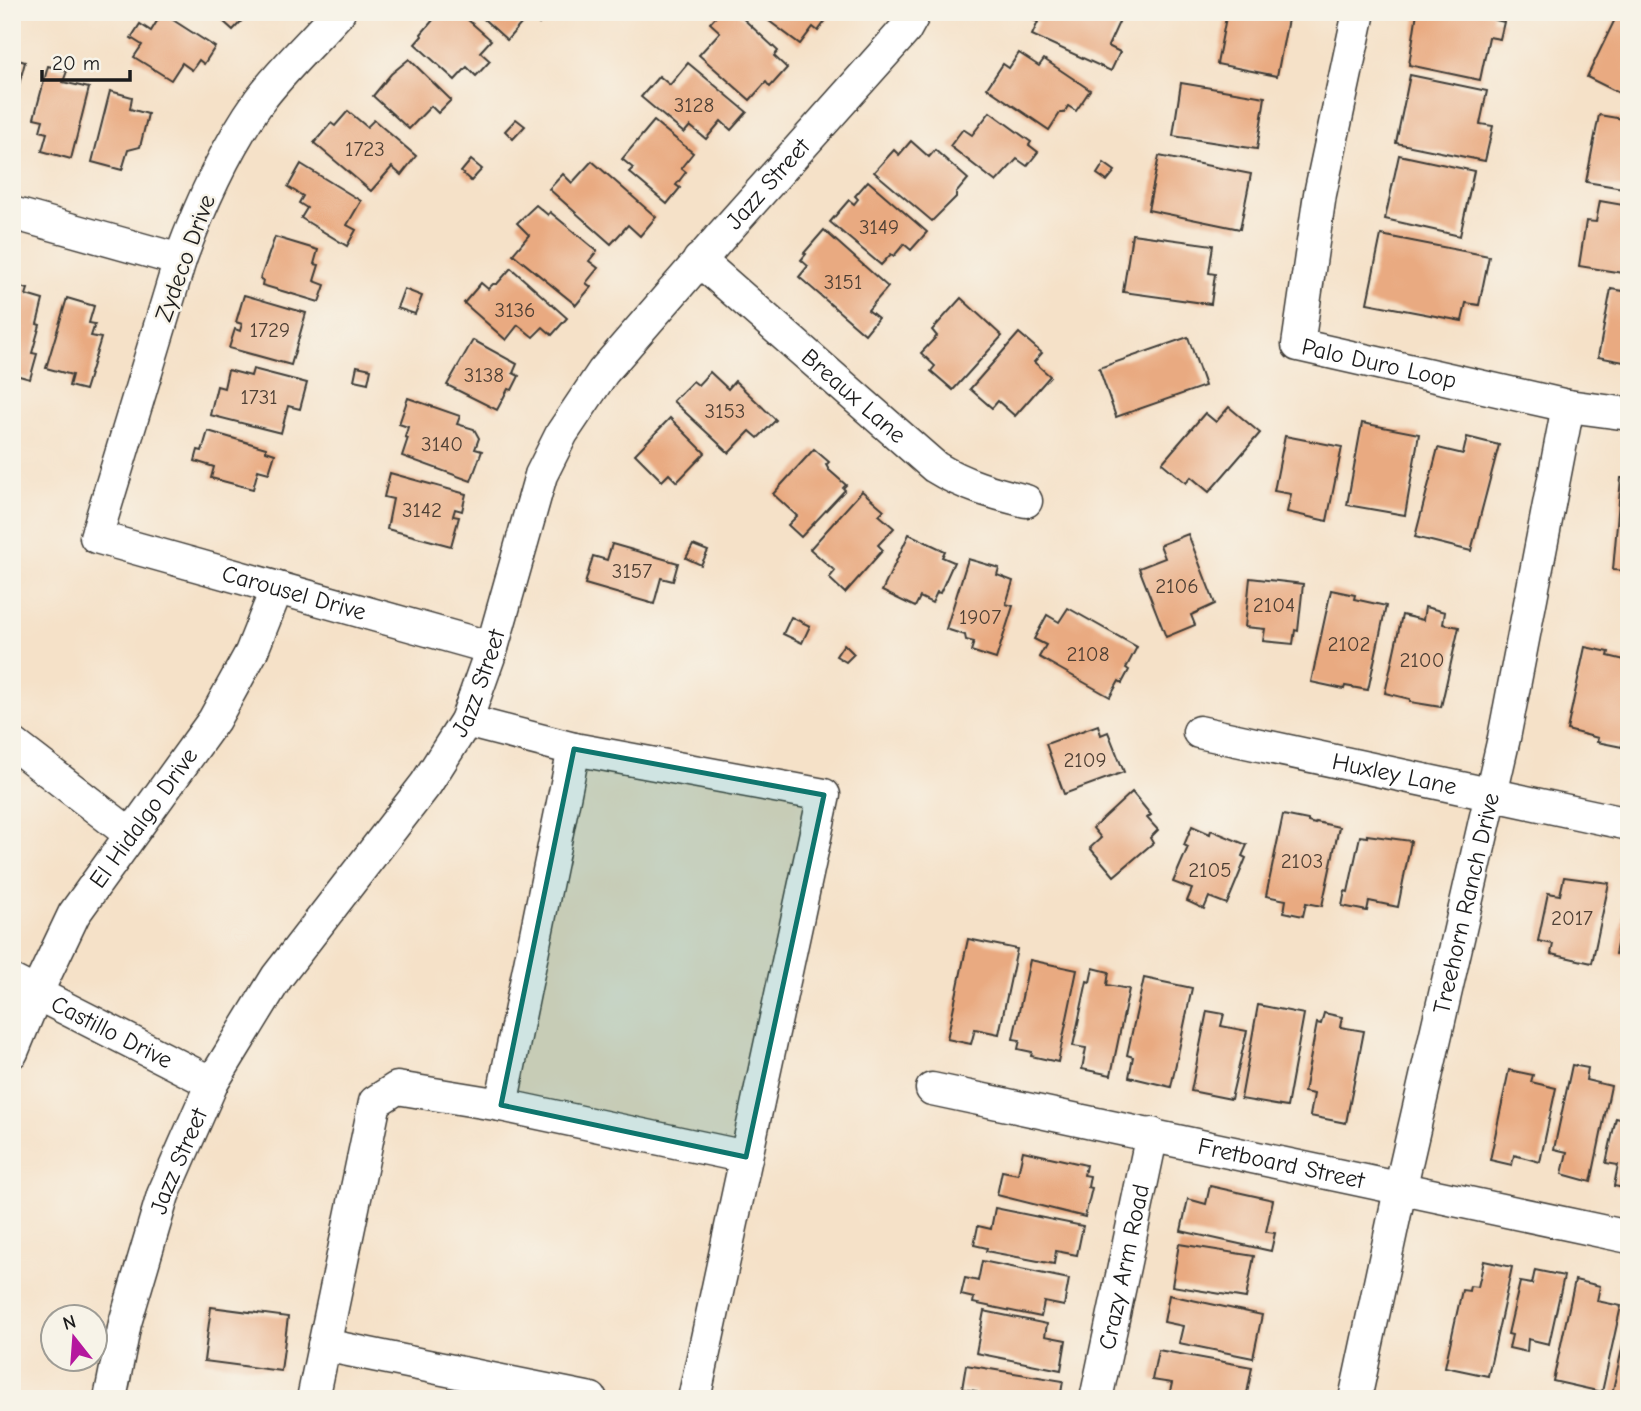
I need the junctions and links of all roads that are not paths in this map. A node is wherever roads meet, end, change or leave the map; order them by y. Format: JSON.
{"nodes":[{"id":1,"x":339,"y":12,"type":"edge"},
{"id":2,"x":915,"y":12,"type":"edge"},
{"id":3,"x":1359,"y":12,"type":"edge"},
{"id":4,"x":12,"y":213,"type":"edge"},
{"id":5,"x":180,"y":260,"type":"junction"},
{"id":6,"x":699,"y":260,"type":"junction"},
{"id":7,"x":1568,"y":406,"type":"junction"},
{"id":8,"x":1629,"y":414,"type":"edge"},
{"id":9,"x":1026,"y":501,"type":"dead end"},
{"id":10,"x":96,"y":537,"type":"joint"},
{"id":11,"x":278,"y":587,"type":"junction"},
{"id":12,"x":492,"y":648,"type":"junction"},
{"id":13,"x":466,"y":721,"type":"junction"},
{"id":14,"x":1199,"y":732,"type":"dead end"},
{"id":15,"x":12,"y":743,"type":"edge"},
{"id":16,"x":574,"y":749,"type":"junction"},
{"id":17,"x":1492,"y":794,"type":"junction"},
{"id":18,"x":1629,"y":824,"type":"edge"},
{"id":19,"x":130,"y":834,"type":"junction"},
{"id":20,"x":24,"y":988,"type":"edge"},
{"id":21,"x":12,"y":1052,"type":"edge"},
{"id":22,"x":212,"y":1083,"type":"junction"},
{"id":23,"x":932,"y":1089,"type":"dead end"},
{"id":24,"x":501,"y":1105,"type":"junction"},
{"id":25,"x":1152,"y":1134,"type":"junction"},
{"id":26,"x":746,"y":1157,"type":"junction"},
{"id":27,"x":1399,"y":1190,"type":"junction"},
{"id":28,"x":1629,"y":1237,"type":"edge"},
{"id":29,"x":324,"y":1345,"type":"junction"},
{"id":30,"x":110,"y":1399,"type":"edge"},
{"id":31,"x":313,"y":1399,"type":"edge"},
{"id":32,"x":591,"y":1399,"type":"edge"},
{"id":33,"x":694,"y":1399,"type":"edge"},
{"id":34,"x":1096,"y":1399,"type":"edge"},
{"id":35,"x":1355,"y":1399,"type":"edge"}],
"edges":[{"from":1,"to":5,"type":"street","name":"Zydeco Drive"},
{"from":2,"to":6,"type":"street","name":"Jazz Street"},
{"from":3,"to":7,"type":"street","name":"Palo Duro Loop"},
{"from":4,"to":5,"type":"street"},
{"from":5,"to":10,"type":"street","name":"Zydeco Drive"},
{"from":6,"to":9,"type":"street","name":"Breaux Lane"},
{"from":6,"to":12,"type":"street","name":"Jazz Street"},
{"from":7,"to":8,"type":"street","name":"Palo Duro Loop"},
{"from":7,"to":17,"type":"street","name":"Treehorn Ranch Drive"},
{"from":10,"to":11,"type":"street","name":"Carousel Drive"},
{"from":11,"to":12,"type":"street","name":"Carousel Drive"},
{"from":11,"to":19,"type":"street","name":"El Hidalgo Drive"},
{"from":12,"to":13,"type":"street","name":"Jazz Street"},
{"from":13,"to":16,"type":"street"},
{"from":13,"to":22,"type":"street","name":"Jazz Street"},
{"from":14,"to":17,"type":"street","name":"Huxley Lane"},
{"from":15,"to":19,"type":"street"},
{"from":16,"to":24,"type":"street"},
{"from":16,"to":26,"type":"street"},
{"from":17,"to":18,"type":"street","name":"Huxley Lane"},
{"from":17,"to":27,"type":"street","name":"Treehorn Ranch Drive"},
{"from":19,"to":20,"type":"street","name":"El Hidalgo Drive"},
{"from":20,"to":21,"type":"street","name":"El Hidalgo Drive"},
{"from":20,"to":22,"type":"street","name":"Castillo Drive"},
{"from":22,"to":30,"type":"street","name":"Jazz Street"},
{"from":23,"to":25,"type":"street","name":"Fretboard Street"},
{"from":24,"to":26,"type":"street"},
{"from":24,"to":29,"type":"street"},
{"from":25,"to":27,"type":"street","name":"Fretboard Street"},
{"from":25,"to":34,"type":"street","name":"Crazy Arm Road"},
{"from":26,"to":33,"type":"street"},
{"from":27,"to":28,"type":"street","name":"Fretboard Street"},
{"from":27,"to":35,"type":"street","name":"Treehorn Ranch Drive"},
{"from":29,"to":31,"type":"street"},
{"from":29,"to":32,"type":"street"}]}
